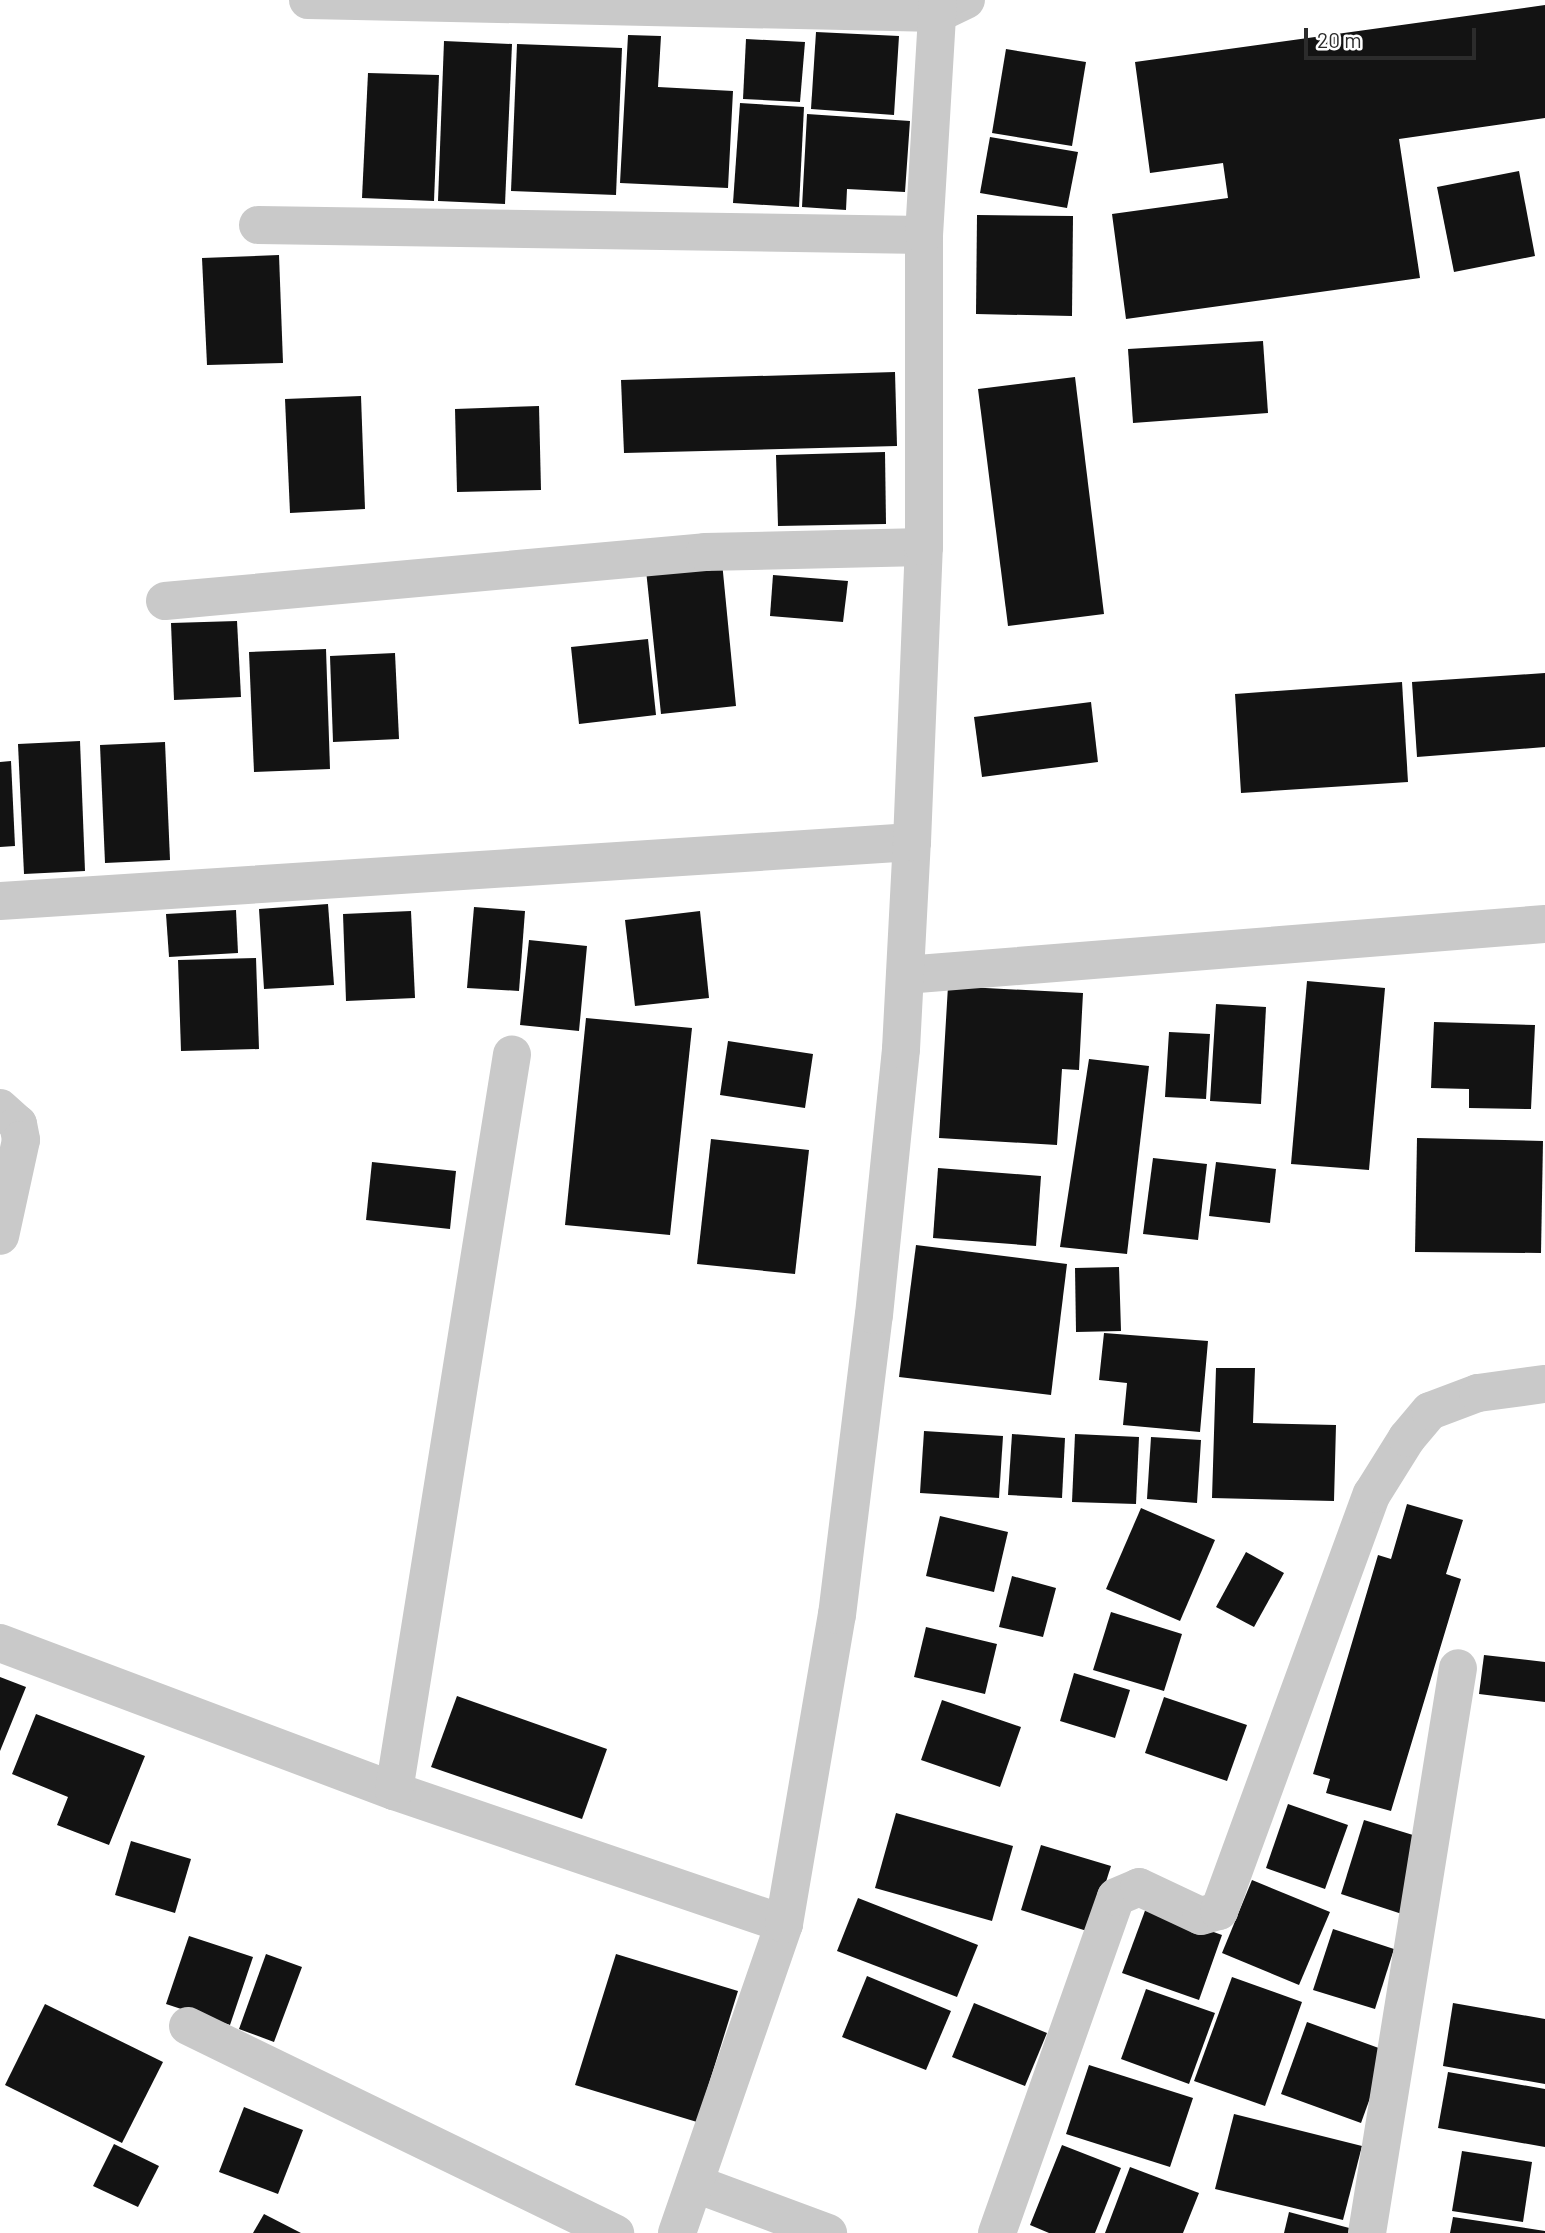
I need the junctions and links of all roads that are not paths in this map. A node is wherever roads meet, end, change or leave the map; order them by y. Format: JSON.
{"nodes":[{"id":1,"x":308,"y":0,"type":"edge"},
{"id":2,"x":948,"y":4,"type":"edge"},
{"id":3,"x":258,"y":225,"type":"dead end"},
{"id":4,"x":925,"y":235,"type":"junction"},
{"id":5,"x":924,"y":547,"type":"junction"},
{"id":6,"x":165,"y":601,"type":"dead end"},
{"id":7,"x":912,"y":842,"type":"junction"},
{"id":8,"x":0,"y":901,"type":"edge"},
{"id":9,"x":1545,"y":924,"type":"edge"},
{"id":10,"x":905,"y":975,"type":"junction"},
{"id":11,"x":512,"y":1054,"type":"dead end"},
{"id":12,"x":0,"y":1108,"type":"edge"},
{"id":13,"x":0,"y":1236,"type":"edge"},
{"id":14,"x":1545,"y":1384,"type":"edge"},
{"id":15,"x":0,"y":1643,"type":"edge"},
{"id":16,"x":1458,"y":1668,"type":"dead end"},
{"id":17,"x":394,"y":1791,"type":"junction"},
{"id":18,"x":784,"y":1924,"type":"junction"},
{"id":19,"x":188,"y":2026,"type":"dead end"},
{"id":20,"x":696,"y":2184,"type":"junction"},
{"id":21,"x":615,"y":2233,"type":"edge"},
{"id":22,"x":677,"y":2233,"type":"edge"},
{"id":23,"x":828,"y":2233,"type":"edge"},
{"id":24,"x":997,"y":2233,"type":"edge"},
{"id":25,"x":1367,"y":2233,"type":"edge"}],
"edges":[{"from":1,"to":2,"type":"street"},
{"from":2,"to":4,"type":"street"},
{"from":3,"to":4,"type":"street"},
{"from":4,"to":5,"type":"street"},
{"from":5,"to":6,"type":"street"},
{"from":5,"to":7,"type":"street"},
{"from":7,"to":8,"type":"street"},
{"from":7,"to":10,"type":"street"},
{"from":9,"to":10,"type":"street"},
{"from":10,"to":18,"type":"street"},
{"from":11,"to":17,"type":"street"},
{"from":12,"to":13,"type":"street"},
{"from":14,"to":24,"type":"street"},
{"from":15,"to":17,"type":"street"},
{"from":16,"to":25,"type":"street"},
{"from":17,"to":18,"type":"street"},
{"from":18,"to":20,"type":"street"},
{"from":19,"to":21,"type":"street"},
{"from":20,"to":22,"type":"street"},
{"from":20,"to":23,"type":"street"}]}
